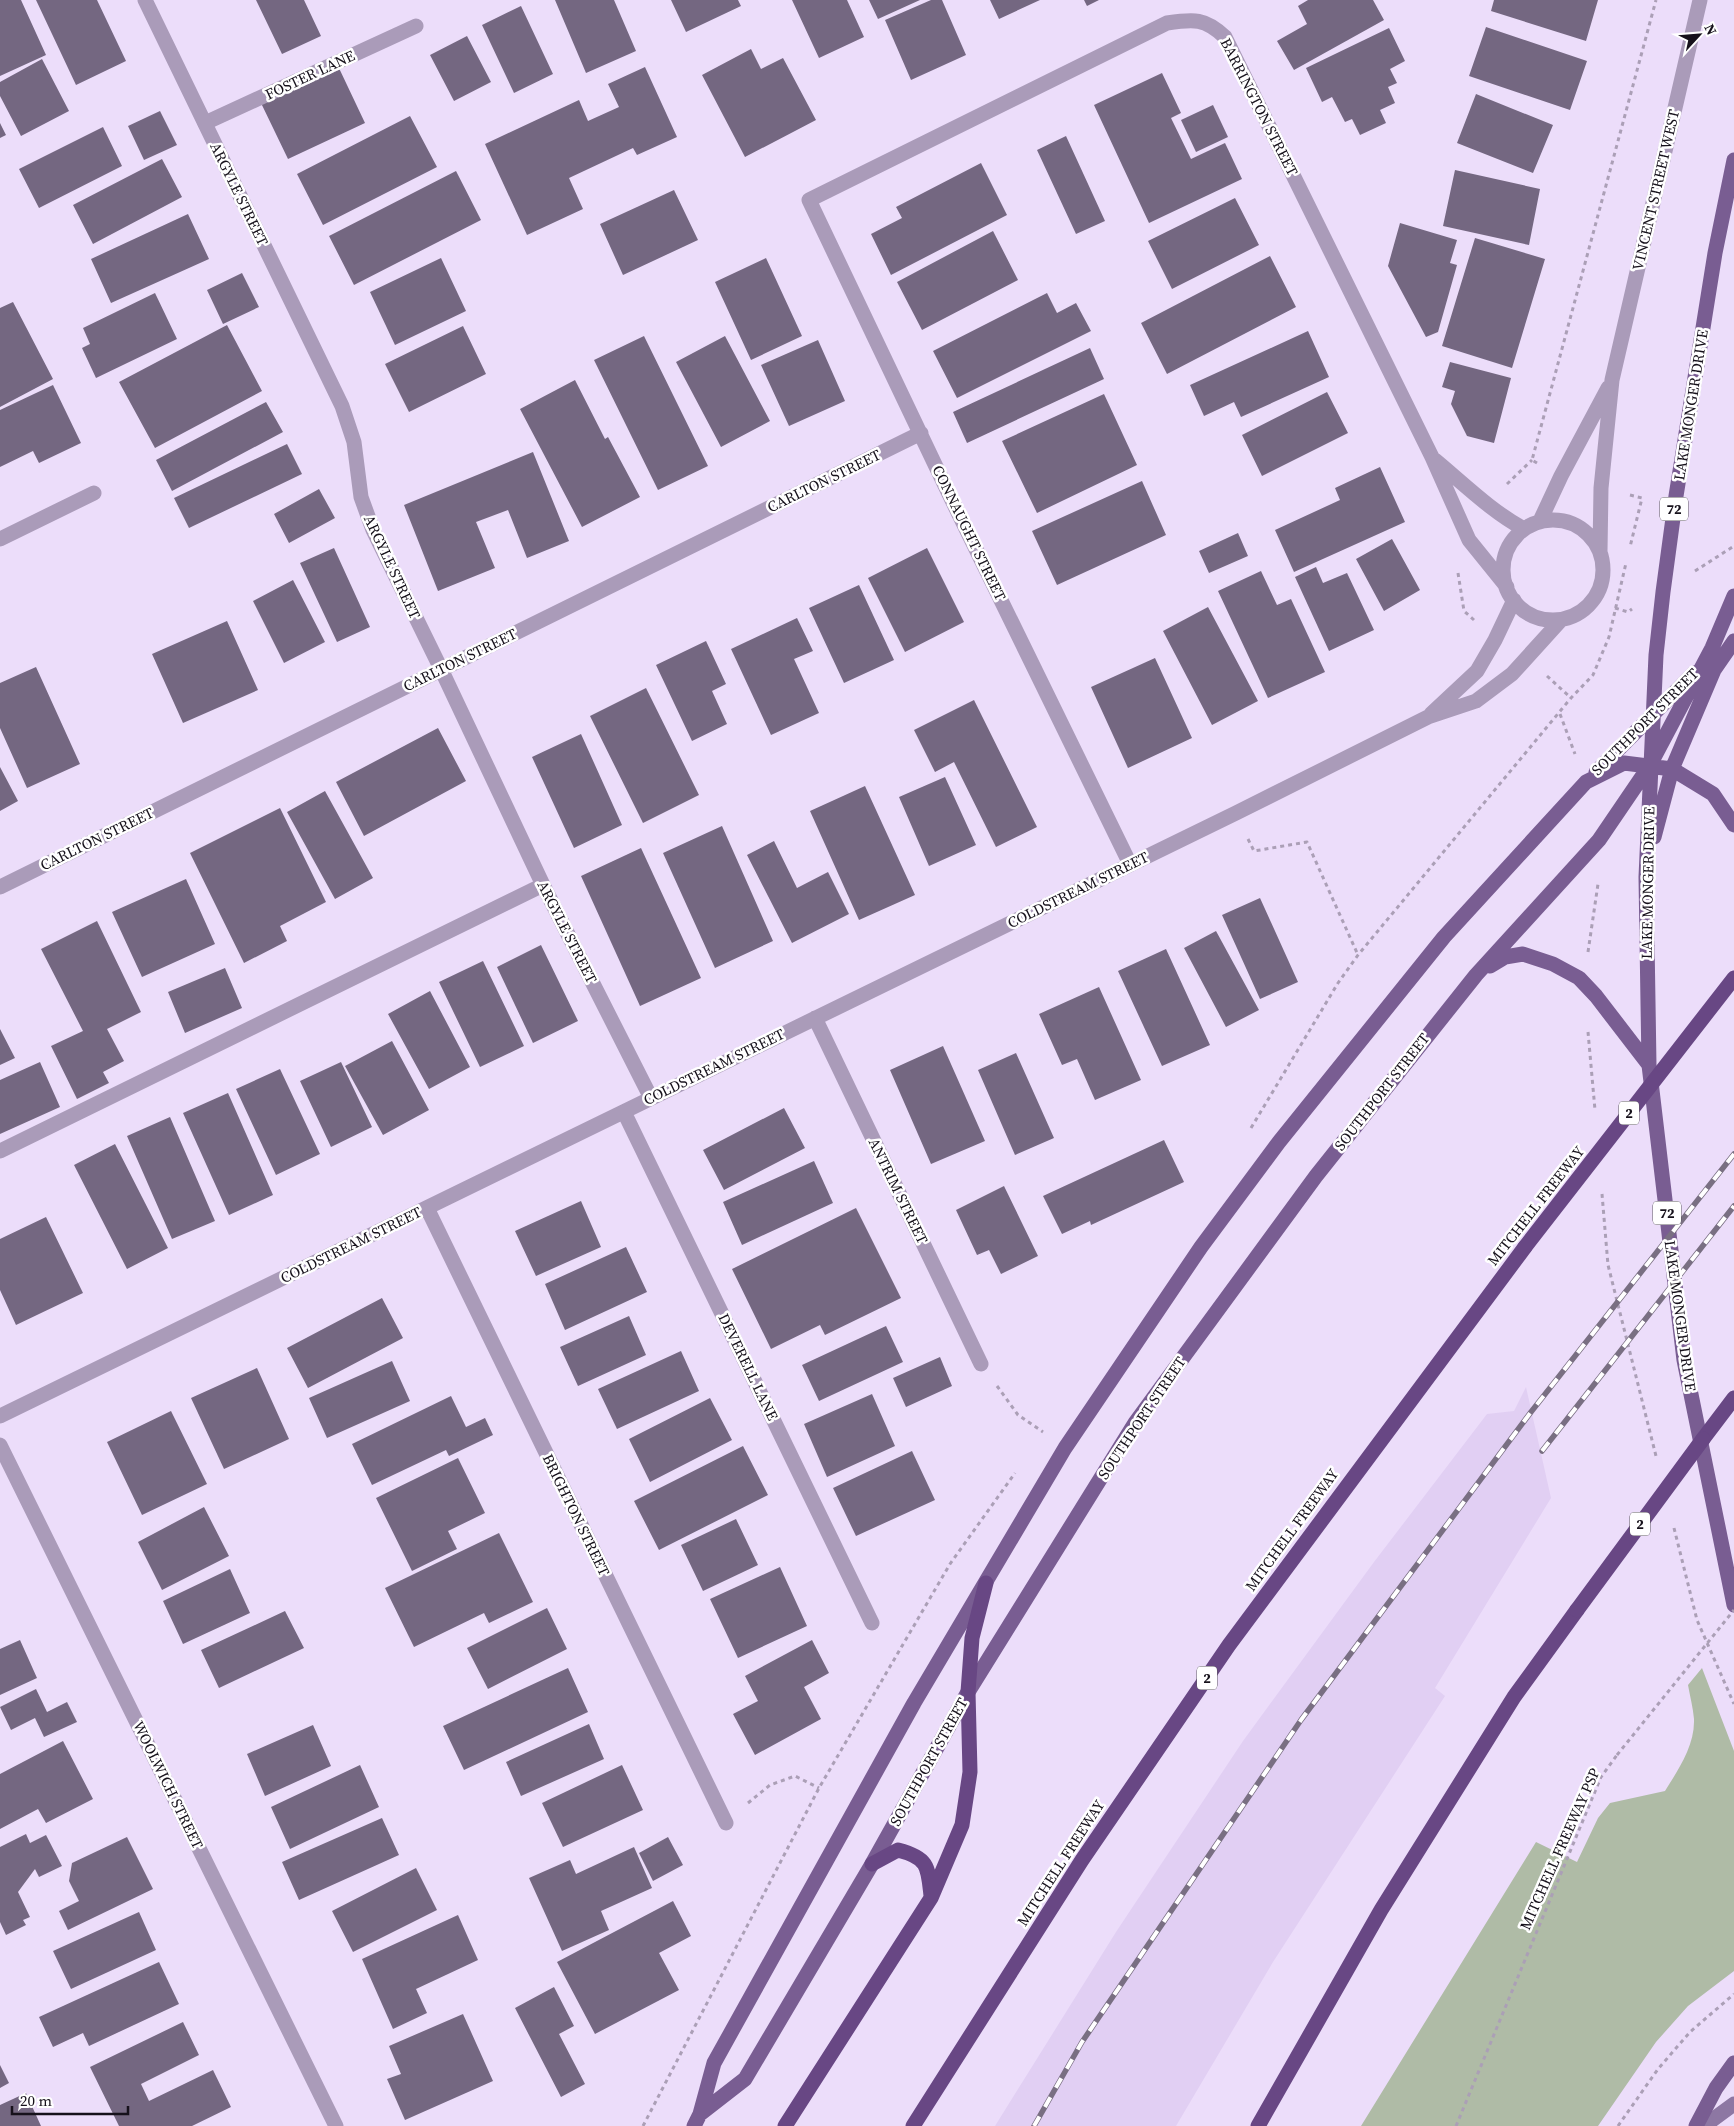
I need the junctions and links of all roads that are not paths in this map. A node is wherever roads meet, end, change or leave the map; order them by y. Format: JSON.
{"nodes":[{"id":1,"x":145,"y":0,"type":"edge"},
{"id":2,"x":1700,"y":0,"type":"edge"},
{"id":3,"x":416,"y":26,"type":"dead end"},
{"id":4,"x":205,"y":123,"type":"junction"},
{"id":5,"x":1734,"y":160,"type":"edge"},
{"id":6,"x":810,"y":200,"type":"joint"},
{"id":7,"x":1612,"y":380,"type":"junction"},
{"id":8,"x":921,"y":433,"type":"junction"},
{"id":9,"x":1432,"y":457,"type":"junction"},
{"id":10,"x":94,"y":492,"type":"dead end"},
{"id":11,"x":1540,"y":522,"type":"junction"},
{"id":12,"x":1524,"y":529,"type":"junction"},
{"id":13,"x":0,"y":539,"type":"edge"},
{"id":14,"x":1600,"y":551,"type":"junction"},
{"id":15,"x":1506,"y":587,"type":"junction"},
{"id":16,"x":1734,"y":596,"type":"edge"},
{"id":17,"x":1514,"y":600,"type":"junction"},
{"id":18,"x":1561,"y":620,"type":"junction"},
{"id":19,"x":1734,"y":633,"type":"edge"},
{"id":20,"x":1734,"y":641,"type":"edge"},
{"id":21,"x":1705,"y":662,"type":"junction"},
{"id":22,"x":441,"y":669,"type":"junction"},
{"id":23,"x":1653,"y":714,"type":"junction"},
{"id":24,"x":1428,"y":717,"type":"junction"},
{"id":25,"x":1650,"y":765,"type":"junction"},
{"id":26,"x":1672,"y":769,"type":"junction"},
{"id":27,"x":1586,"y":782,"type":"junction"},
{"id":28,"x":1734,"y":824,"type":"edge"},
{"id":29,"x":1646,"y":862,"type":"junction"},
{"id":30,"x":1130,"y":864,"type":"junction"},
{"id":31,"x":543,"y":885,"type":"junction"},
{"id":32,"x":0,"y":887,"type":"edge"},
{"id":33,"x":1476,"y":975,"type":"junction"},
{"id":34,"x":1734,"y":978,"type":"edge"},
{"id":35,"x":816,"y":1018,"type":"junction"},
{"id":36,"x":1649,"y":1065,"type":"junction"},
{"id":37,"x":651,"y":1098,"type":"junction"},
{"id":38,"x":624,"y":1112,"type":"junction"},
{"id":39,"x":0,"y":1151,"type":"edge"},
{"id":40,"x":427,"y":1208,"type":"junction"},
{"id":41,"x":981,"y":1364,"type":"road end"},
{"id":42,"x":1734,"y":1398,"type":"edge"},
{"id":43,"x":1734,"y":1414,"type":"edge"},
{"id":44,"x":0,"y":1416,"type":"edge"},
{"id":45,"x":1703,"y":1439,"type":"junction"},
{"id":46,"x":0,"y":1445,"type":"edge"},
{"id":47,"x":986,"y":1582,"type":"junction"},
{"id":48,"x":1734,"y":1604,"type":"edge"},
{"id":49,"x":872,"y":1623,"type":"dead end"},
{"id":50,"x":968,"y":1692,"type":"junction"},
{"id":51,"x":726,"y":1823,"type":"road end"},
{"id":52,"x":872,"y":1864,"type":"junction"},
{"id":53,"x":931,"y":1898,"type":"junction"},
{"id":54,"x":1734,"y":2063,"type":"edge"},
{"id":55,"x":1734,"y":2104,"type":"edge"},
{"id":56,"x":697,"y":2120,"type":"edge"},
{"id":57,"x":336,"y":2126,"type":"edge"},
{"id":58,"x":785,"y":2126,"type":"edge"},
{"id":59,"x":913,"y":2126,"type":"edge"},
{"id":60,"x":1258,"y":2126,"type":"edge"},
{"id":61,"x":1696,"y":2126,"type":"edge"},
{"id":62,"x":1704,"y":2126,"type":"edge"}],
"edges":[{"from":1,"to":4,"type":"street","name":"ARGYLE STREET"},
{"from":2,"to":7,"type":"street","name":"VINCENT STREET WEST"},
{"from":3,"to":4,"type":"street","name":"FOSTER LANE"},
{"from":4,"to":22,"type":"street","name":"ARGYLE STREET"},
{"from":5,"to":23,"type":"main road","name":"LAKE MONGER DRIVE","number":"72"},
{"from":6,"to":8,"type":"street","name":"CONNAUGHT STREET"},
{"from":6,"to":9,"type":"street","name":"BARRINGTON STREET"},
{"from":7,"to":11,"type":"street","name":"VINCENT STREET WEST"},
{"from":7,"to":14,"type":"street","name":"VINCENT STREET WEST"},
{"from":8,"to":22,"type":"street","name":"CARLTON STREET"},
{"from":8,"to":30,"type":"street","name":"CONNAUGHT STREET"},
{"from":9,"to":12,"type":"street","name":"BARRINGTON STREET"},
{"from":9,"to":15,"type":"street","name":"BARRINGTON STREET"},
{"from":10,"to":13,"type":"street"},
{"from":11,"to":12,"type":"street"},
{"from":11,"to":14,"type":"street"},
{"from":12,"to":15,"type":"street"},
{"from":14,"to":18,"type":"street"},
{"from":15,"to":17,"type":"street"},
{"from":16,"to":21,"type":"main road","name":"SOUTHPORT STREET"},
{"from":17,"to":18,"type":"street"},
{"from":17,"to":24,"type":"street","name":"COLDSTREAM STREET"},
{"from":18,"to":24,"type":"street","name":"COLDSTREAM STREET"},
{"from":19,"to":21,"type":"main road","name":"SOUTHPORT STREET"},
{"from":20,"to":26,"type":"main road","name":"SOUTHPORT STREET"},
{"from":21,"to":23,"type":"main road","name":"SOUTHPORT STREET"},
{"from":21,"to":25,"type":"main road","name":"SOUTHPORT STREET"},
{"from":22,"to":31,"type":"street","name":"ARGYLE STREET"},
{"from":22,"to":32,"type":"street","name":"CARLTON STREET"},
{"from":23,"to":25,"type":"main road","name":"LAKE MONGER DRIVE","number":"72"},
{"from":23,"to":27,"type":"main road","name":"SOUTHPORT STREET"},
{"from":24,"to":30,"type":"street","name":"COLDSTREAM STREET"},
{"from":25,"to":26,"type":"main road","name":"SOUTHPORT STREET"},
{"from":25,"to":27,"type":"main road","name":"SOUTHPORT STREET"},
{"from":25,"to":29,"type":"main road","name":"LAKE MONGER DRIVE","number":"72"},
{"from":25,"to":33,"type":"main road","name":"SOUTHPORT STREET"},
{"from":26,"to":28,"type":"main road","name":"SOUTHPORT STREET"},
{"from":26,"to":29,"type":"main road","name":"SOUTHPORT STREET"},
{"from":27,"to":47,"type":"main road","name":"SOUTHPORT STREET"},
{"from":29,"to":36,"type":"main road","name":"LAKE MONGER DRIVE","number":"72"},
{"from":30,"to":35,"type":"street","name":"COLDSTREAM STREET"},
{"from":31,"to":37,"type":"street","name":"ARGYLE STREET"},
{"from":31,"to":39,"type":"street"},
{"from":33,"to":36,"type":"main road"},
{"from":33,"to":50,"type":"main road","name":"SOUTHPORT STREET"},
{"from":34,"to":59,"type":"highway","name":"MITCHELL FREEWAY","number":"2","bridge":true},
{"from":35,"to":37,"type":"street","name":"COLDSTREAM STREET"},
{"from":35,"to":41,"type":"street","name":"ANTRIM STREET"},
{"from":36,"to":48,"type":"main road","name":"LAKE MONGER DRIVE","number":"72"},
{"from":37,"to":38,"type":"street","name":"COLDSTREAM STREET"},
{"from":38,"to":40,"type":"street","name":"COLDSTREAM STREET"},
{"from":38,"to":49,"type":"street","name":"DEVERELL LANE"},
{"from":40,"to":44,"type":"street","name":"COLDSTREAM STREET"},
{"from":40,"to":51,"type":"street","name":"BRIGHTON STREET"},
{"from":42,"to":45,"type":"highway","number":"2"},
{"from":43,"to":45,"type":"highway"},
{"from":45,"to":60,"type":"highway","number":"2","bridge":true},
{"from":46,"to":57,"type":"street","name":"WOOLWICH STREET"},
{"from":47,"to":50,"type":"highway"},
{"from":47,"to":56,"type":"main road","name":"SOUTHPORT STREET"},
{"from":50,"to":52,"type":"main road","name":"SOUTHPORT STREET"},
{"from":50,"to":53,"type":"highway"},
{"from":52,"to":53,"type":"highway"},
{"from":52,"to":56,"type":"main road","name":"SOUTHPORT STREET"},
{"from":53,"to":58,"type":"highway"},
{"from":54,"to":61,"type":"main road"},
{"from":55,"to":62,"type":"main road"}]}
